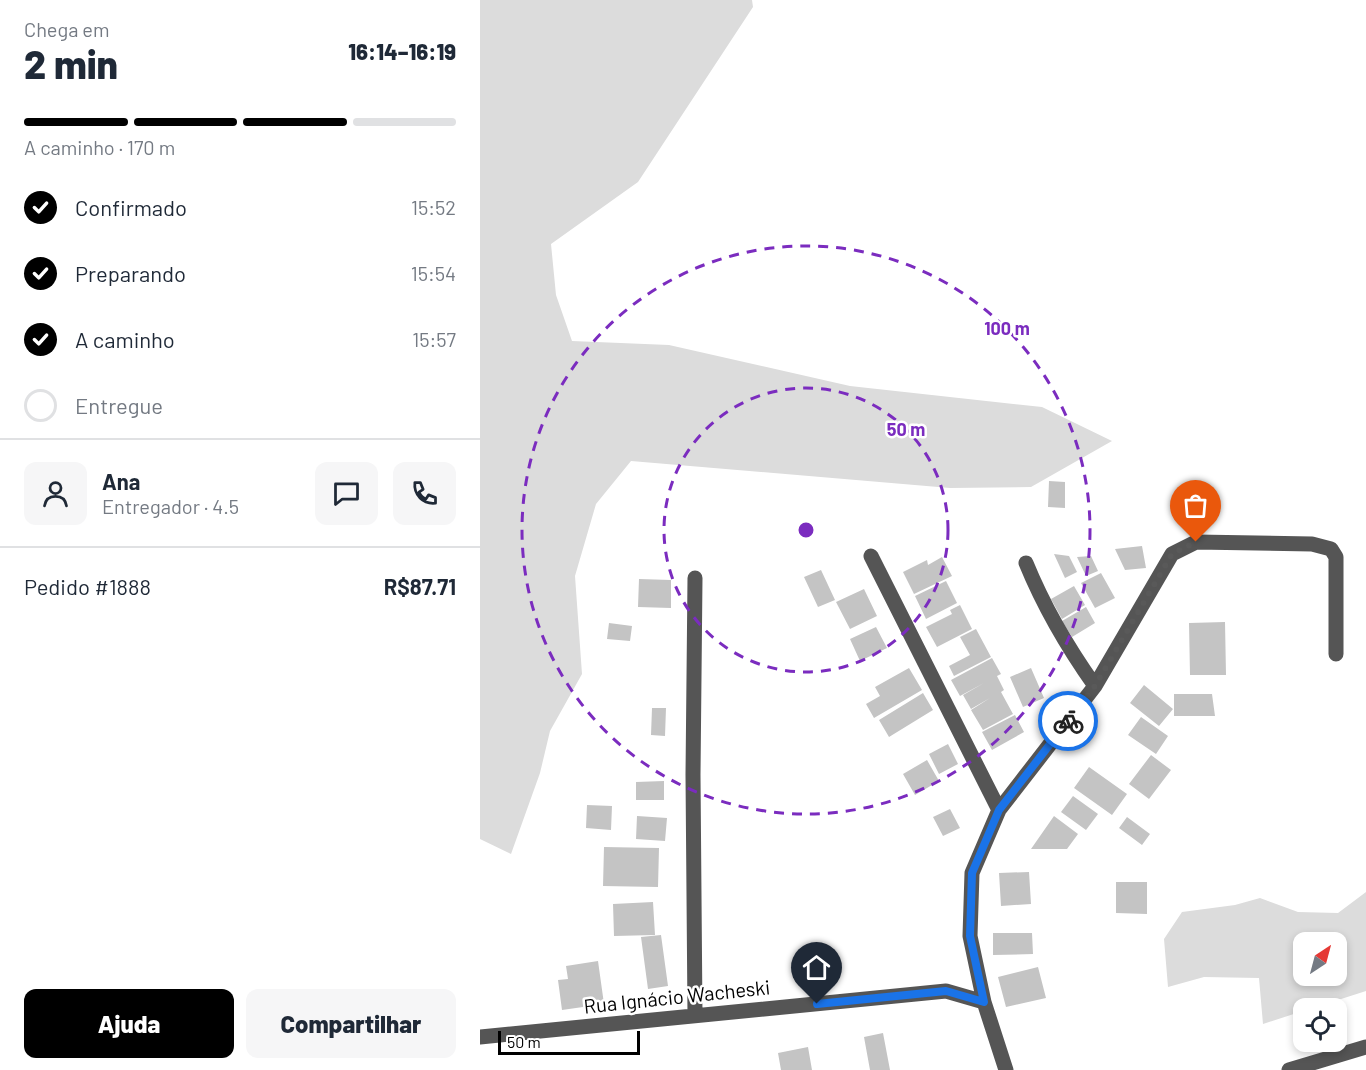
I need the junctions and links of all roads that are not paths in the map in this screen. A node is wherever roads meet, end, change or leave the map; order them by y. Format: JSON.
{"nodes":[{"id":1,"x":871,"y":556,"type":"dead end"},
{"id":2,"x":1026,"y":563,"type":"dead end"},
{"id":3,"x":694,"y":578,"type":"dead end"},
{"id":4,"x":1336,"y":654,"type":"dead end"},
{"id":5,"x":1095,"y":686,"type":"junction"},
{"id":6,"x":999,"y":810,"type":"junction"},
{"id":7,"x":984,"y":1002,"type":"junction"},
{"id":8,"x":695,"y":1016,"type":"junction"},
{"id":9,"x":480,"y":1037,"type":"edge"},
{"id":10,"x":1366,"y":1047,"type":"edge"},
{"id":11,"x":1006,"y":1070,"type":"edge"},
{"id":12,"x":1289,"y":1070,"type":"edge"}],
"edges":[{"from":1,"to":6,"type":"street"},
{"from":2,"to":5,"type":"street"},
{"from":3,"to":8,"type":"street"},
{"from":4,"to":5,"type":"street"},
{"from":5,"to":6,"type":"street"},
{"from":6,"to":7,"type":"street"},
{"from":7,"to":8,"type":"street","name":"Rua Ignácio Wacheski"},
{"from":7,"to":11,"type":"street"},
{"from":8,"to":9,"type":"street","name":"Rua Ignácio Wacheski"},
{"from":10,"to":12,"type":"street"}]}
